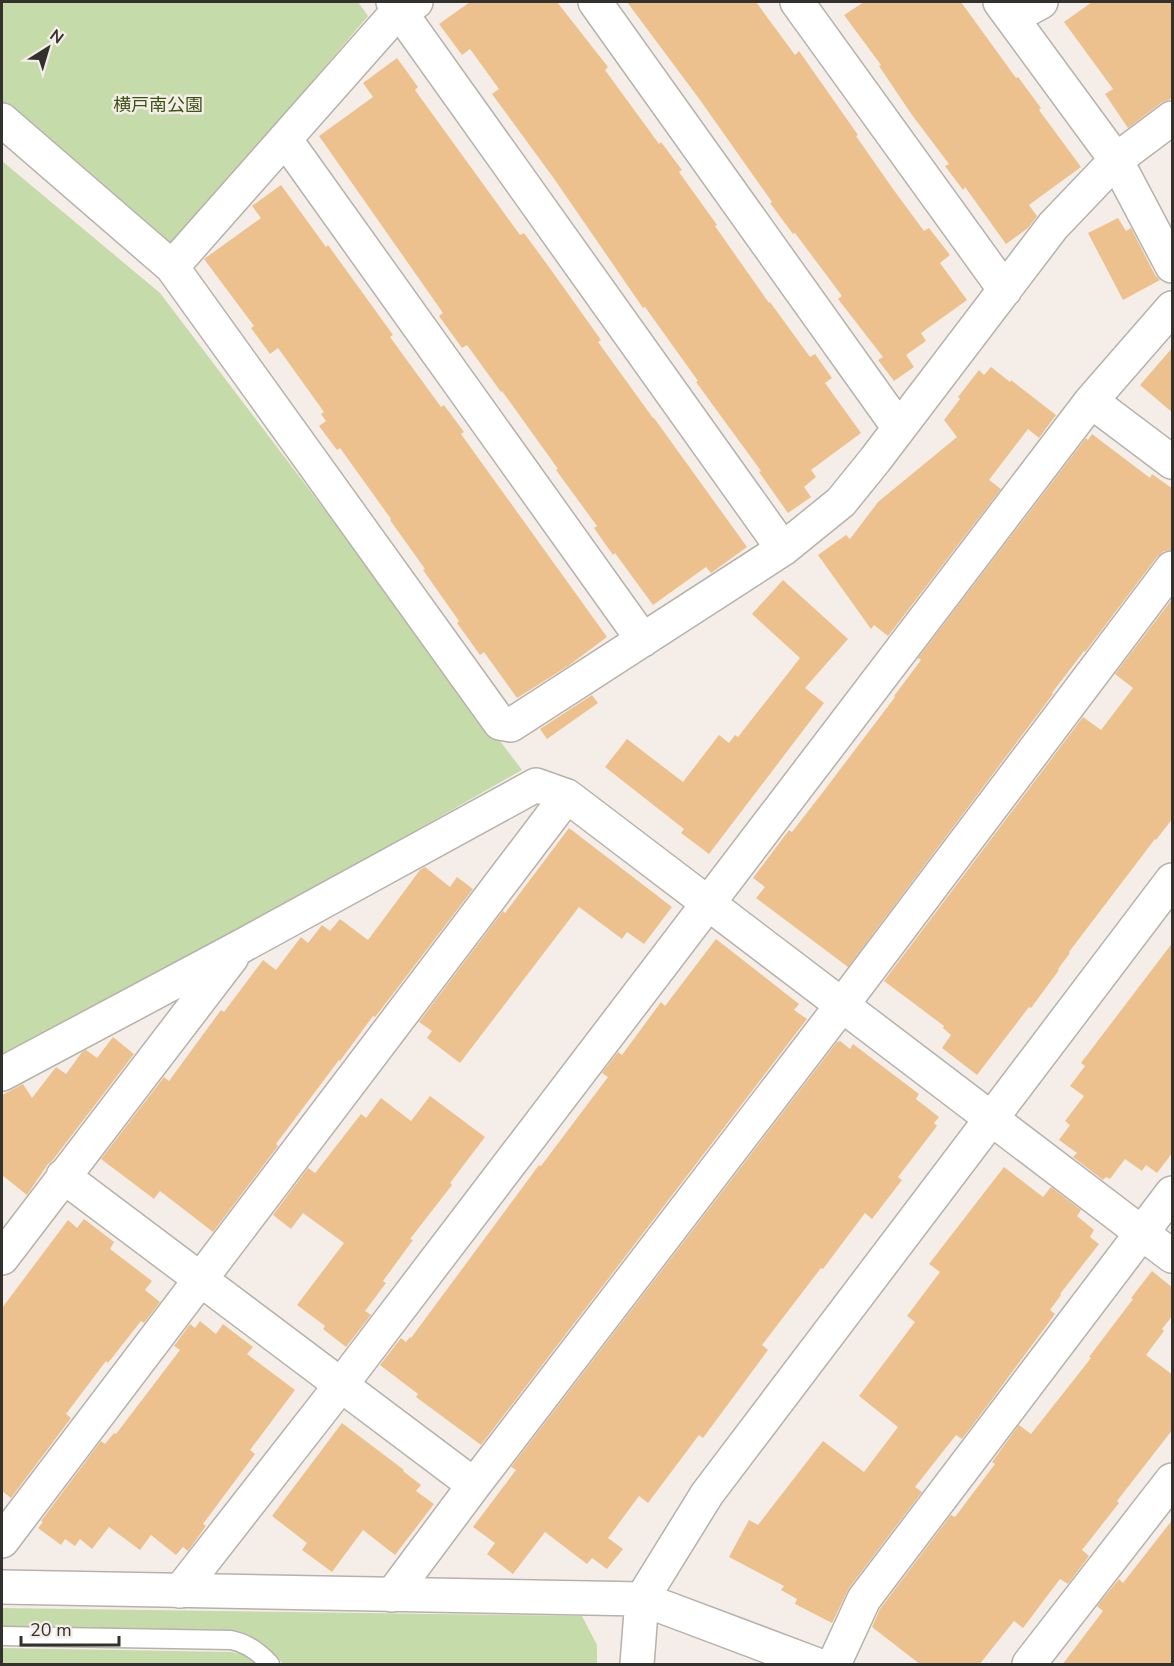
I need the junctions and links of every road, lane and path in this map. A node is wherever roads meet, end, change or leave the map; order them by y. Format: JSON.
{"nodes":[{"id":1,"x":595,"y":2,"type":"edge"},
{"id":2,"x":797,"y":2,"type":"edge"},
{"id":3,"x":1041,"y":2,"type":"edge"},
{"id":4,"x":402,"y":4,"type":"edge"},
{"id":5,"x":1006,"y":10,"type":"edge"},
{"id":6,"x":1173,"y":118,"type":"edge"},
{"id":7,"x":2,"y":120,"type":"edge"},
{"id":8,"x":285,"y":139,"type":"junction"},
{"id":9,"x":1116,"y":160,"type":"junction"},
{"id":10,"x":1173,"y":266,"type":"edge"},
{"id":11,"x":172,"y":267,"type":"junction"},
{"id":12,"x":1005,"y":290,"type":"junction"},
{"id":13,"x":1173,"y":308,"type":"edge"},
{"id":14,"x":1091,"y":401,"type":"junction"},
{"id":15,"x":899,"y":428,"type":"junction"},
{"id":16,"x":1173,"y":462,"type":"edge"},
{"id":17,"x":783,"y":549,"type":"junction"},
{"id":18,"x":1173,"y":568,"type":"edge"},
{"id":19,"x":643,"y":640,"type":"junction"},
{"id":20,"x":567,"y":796,"type":"junction"},
{"id":21,"x":1173,"y":880,"type":"edge"},
{"id":22,"x":708,"y":903,"type":"junction"},
{"id":23,"x":240,"y":947,"type":"junction"},
{"id":24,"x":842,"y":1005,"type":"junction"},
{"id":25,"x":2,"y":1074,"type":"edge"},
{"id":26,"x":992,"y":1118,"type":"junction"},
{"id":27,"x":63,"y":1176,"type":"junction"},
{"id":28,"x":1173,"y":1193,"type":"edge"},
{"id":29,"x":1143,"y":1233,"type":"junction"},
{"id":30,"x":1173,"y":1256,"type":"edge"},
{"id":31,"x":2,"y":1258,"type":"edge"},
{"id":32,"x":200,"y":1279,"type":"junction"},
{"id":33,"x":342,"y":1385,"type":"junction"},
{"id":34,"x":1173,"y":1480,"type":"edge"},
{"id":35,"x":474,"y":1485,"type":"junction"},
{"id":36,"x":2,"y":1540,"type":"edge"},
{"id":37,"x":2,"y":1587,"type":"edge"},
{"id":38,"x":180,"y":1591,"type":"junction"},
{"id":39,"x":392,"y":1595,"type":"junction"},
{"id":40,"x":642,"y":1599,"type":"junction"},
{"id":41,"x":2,"y":1636,"type":"edge"},
{"id":42,"x":270,"y":1665,"type":"edge"},
{"id":43,"x":637,"y":1665,"type":"edge"},
{"id":44,"x":815,"y":1665,"type":"edge"},
{"id":45,"x":834,"y":1665,"type":"edge"},
{"id":46,"x":1029,"y":1665,"type":"edge"}],
"edges":[{"from":1,"to":15,"type":"street"},
{"from":2,"to":12,"type":"street"},
{"from":3,"to":5,"type":"street"},
{"from":4,"to":8,"type":"street"},
{"from":4,"to":17,"type":"street"},
{"from":5,"to":9,"type":"street"},
{"from":6,"to":9,"type":"street"},
{"from":7,"to":11,"type":"street"},
{"from":8,"to":11,"type":"street"},
{"from":8,"to":19,"type":"street"},
{"from":9,"to":10,"type":"street"},
{"from":9,"to":12,"type":"street"},
{"from":11,"to":19,"type":"street"},
{"from":12,"to":15,"type":"street"},
{"from":13,"to":14,"type":"street"},
{"from":14,"to":16,"type":"street"},
{"from":14,"to":22,"type":"street"},
{"from":15,"to":17,"type":"street"},
{"from":17,"to":19,"type":"street"},
{"from":18,"to":24,"type":"street"},
{"from":20,"to":22,"type":"street"},
{"from":20,"to":23,"type":"street"},
{"from":20,"to":32,"type":"street"},
{"from":21,"to":26,"type":"street"},
{"from":22,"to":24,"type":"street"},
{"from":22,"to":33,"type":"street"},
{"from":23,"to":25,"type":"street"},
{"from":23,"to":27,"type":"street"},
{"from":24,"to":26,"type":"street"},
{"from":24,"to":35,"type":"street"},
{"from":26,"to":29,"type":"street"},
{"from":26,"to":40,"type":"street"},
{"from":27,"to":31,"type":"street"},
{"from":27,"to":32,"type":"street"},
{"from":28,"to":29,"type":"street"},
{"from":29,"to":30,"type":"street"},
{"from":29,"to":45,"type":"street"},
{"from":32,"to":33,"type":"street"},
{"from":32,"to":36,"type":"street"},
{"from":33,"to":35,"type":"street"},
{"from":33,"to":38,"type":"street"},
{"from":34,"to":46,"type":"street"},
{"from":35,"to":39,"type":"street"},
{"from":37,"to":38,"type":"street"},
{"from":38,"to":39,"type":"street"},
{"from":39,"to":40,"type":"street"},
{"from":40,"to":43,"type":"street"},
{"from":40,"to":44,"type":"street"},
{"from":41,"to":42,"type":"lane"}]}
